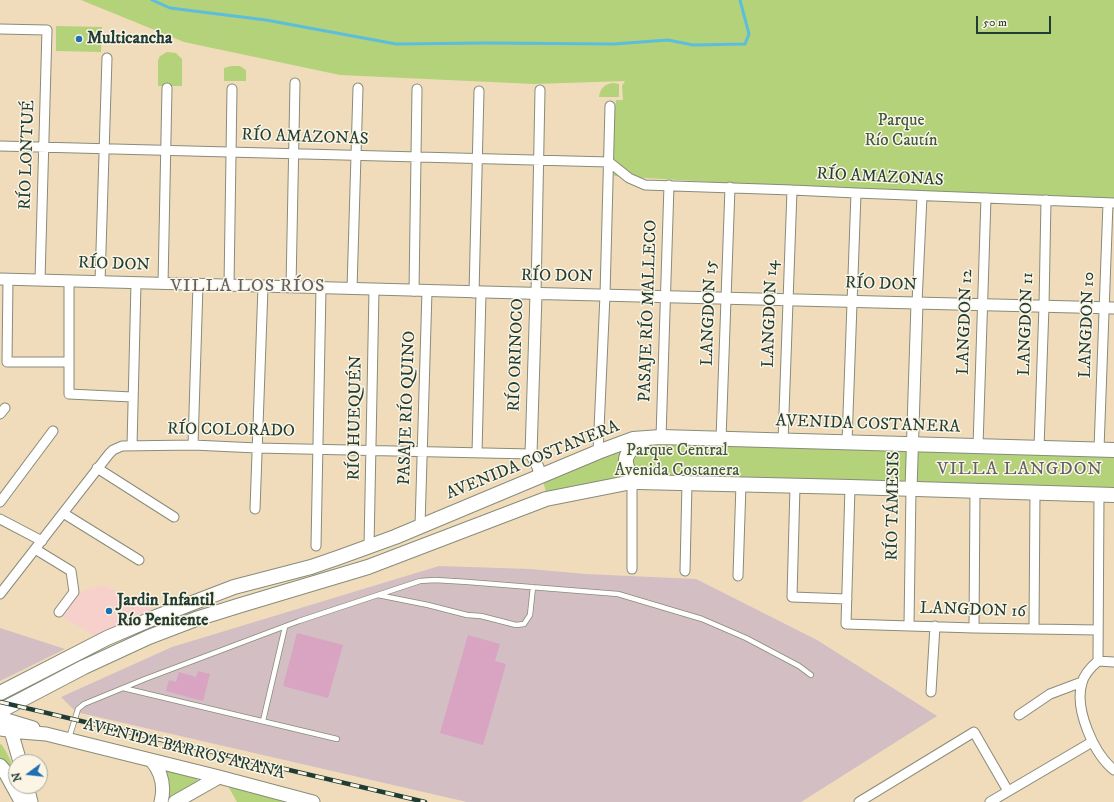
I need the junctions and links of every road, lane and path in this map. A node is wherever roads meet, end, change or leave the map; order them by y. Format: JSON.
{"nodes":[{"id":1,"x":0,"y":29,"type":"edge"},
{"id":2,"x":107,"y":58,"type":"dead end"},
{"id":3,"x":295,"y":83,"type":"dead end"},
{"id":4,"x":167,"y":88,"type":"dead end"},
{"id":5,"x":358,"y":88,"type":"dead end"},
{"id":6,"x":232,"y":89,"type":"dead end"},
{"id":7,"x":417,"y":89,"type":"dead end"},
{"id":8,"x":540,"y":90,"type":"dead end"},
{"id":9,"x":479,"y":91,"type":"dead end"},
{"id":10,"x":610,"y":106,"type":"dead end"},
{"id":11,"x":0,"y":146,"type":"edge"},
{"id":12,"x":45,"y":147,"type":"junction"},
{"id":13,"x":105,"y":149,"type":"junction"},
{"id":14,"x":166,"y":150,"type":"junction"},
{"id":15,"x":231,"y":152,"type":"junction"},
{"id":16,"x":294,"y":154,"type":"junction"},
{"id":17,"x":356,"y":155,"type":"junction"},
{"id":18,"x":416,"y":157,"type":"junction"},
{"id":19,"x":477,"y":159,"type":"junction"},
{"id":20,"x":539,"y":160,"type":"junction"},
{"id":21,"x":609,"y":162,"type":"junction"},
{"id":22,"x":668,"y":185,"type":"junction"},
{"id":23,"x":730,"y":188,"type":"junction"},
{"id":24,"x":792,"y":190,"type":"junction"},
{"id":25,"x":856,"y":193,"type":"junction"},
{"id":26,"x":922,"y":196,"type":"junction"},
{"id":27,"x":986,"y":198,"type":"junction"},
{"id":28,"x":1046,"y":200,"type":"junction"},
{"id":29,"x":1111,"y":203,"type":"edge"},
{"id":30,"x":4,"y":279,"type":"edge"},
{"id":31,"x":40,"y":280,"type":"junction"},
{"id":32,"x":69,"y":281,"type":"junction"},
{"id":33,"x":100,"y":282,"type":"junction"},
{"id":34,"x":136,"y":283,"type":"junction"},
{"id":35,"x":163,"y":284,"type":"junction"},
{"id":36,"x":198,"y":285,"type":"junction"},
{"id":37,"x":229,"y":286,"type":"junction"},
{"id":38,"x":263,"y":287,"type":"junction"},
{"id":39,"x":291,"y":287,"type":"junction"},
{"id":40,"x":321,"y":288,"type":"junction"},
{"id":41,"x":352,"y":289,"type":"junction"},
{"id":42,"x":374,"y":290,"type":"junction"},
{"id":43,"x":414,"y":291,"type":"junction"},
{"id":44,"x":427,"y":291,"type":"junction"},
{"id":45,"x":477,"y":293,"type":"junction"},
{"id":46,"x":536,"y":294,"type":"junction"},
{"id":47,"x":605,"y":295,"type":"junction"},
{"id":48,"x":665,"y":297,"type":"junction"},
{"id":49,"x":726,"y":298,"type":"junction"},
{"id":50,"x":788,"y":299,"type":"junction"},
{"id":51,"x":852,"y":301,"type":"junction"},
{"id":52,"x":918,"y":303,"type":"junction"},
{"id":53,"x":982,"y":304,"type":"junction"},
{"id":54,"x":1044,"y":306,"type":"junction"},
{"id":55,"x":1109,"y":308,"type":"edge"},
{"id":56,"x":69,"y":362,"type":"junction"},
{"id":57,"x":132,"y":397,"type":"junction"},
{"id":58,"x":53,"y":431,"type":"dead end"},
{"id":59,"x":654,"y":438,"type":"junction"},
{"id":60,"x":721,"y":439,"type":"junction"},
{"id":61,"x":783,"y":440,"type":"junction"},
{"id":62,"x":847,"y":442,"type":"junction"},
{"id":63,"x":913,"y":444,"type":"junction"},
{"id":64,"x":194,"y":445,"type":"junction"},
{"id":65,"x":132,"y":446,"type":"junction"},
{"id":66,"x":978,"y":446,"type":"junction"},
{"id":67,"x":257,"y":448,"type":"junction"},
{"id":68,"x":1039,"y":448,"type":"junction"},
{"id":69,"x":317,"y":449,"type":"junction"},
{"id":70,"x":1100,"y":449,"type":"junction"},
{"id":71,"x":1114,"y":450,"type":"edge"},
{"id":72,"x":371,"y":451,"type":"junction"},
{"id":73,"x":423,"y":452,"type":"junction"},
{"id":74,"x":598,"y":452,"type":"junction"},
{"id":75,"x":477,"y":453,"type":"junction"},
{"id":76,"x":531,"y":454,"type":"junction"},
{"id":77,"x":97,"y":468,"type":"junction"},
{"id":78,"x":540,"y":476,"type":"junction"},
{"id":79,"x":635,"y":482,"type":"junction"},
{"id":80,"x":687,"y":483,"type":"junction"},
{"id":81,"x":741,"y":484,"type":"junction"},
{"id":82,"x":795,"y":486,"type":"junction"},
{"id":83,"x":850,"y":487,"type":"junction"},
{"id":84,"x":911,"y":490,"type":"junction"},
{"id":85,"x":975,"y":491,"type":"junction"},
{"id":86,"x":1035,"y":493,"type":"junction"},
{"id":87,"x":1099,"y":495,"type":"junction"},
{"id":88,"x":1114,"y":495,"type":"edge"},
{"id":89,"x":0,"y":502,"type":"edge"},
{"id":90,"x":255,"y":509,"type":"dead end"},
{"id":91,"x":63,"y":513,"type":"junction"},
{"id":92,"x":174,"y":517,"type":"dead end"},
{"id":93,"x":0,"y":519,"type":"edge"},
{"id":94,"x":420,"y":526,"type":"junction"},
{"id":95,"x":42,"y":541,"type":"junction"},
{"id":96,"x":316,"y":546,"type":"dead end"},
{"id":97,"x":369,"y":547,"type":"junction"},
{"id":98,"x":35,"y":549,"type":"junction"},
{"id":99,"x":139,"y":560,"type":"dead end"},
{"id":100,"x":632,"y":569,"type":"dead end"},
{"id":101,"x":685,"y":571,"type":"dead end"},
{"id":102,"x":738,"y":576,"type":"dead end"},
{"id":103,"x":533,"y":587,"type":"junction"},
{"id":104,"x":0,"y":594,"type":"edge"},
{"id":105,"x":377,"y":595,"type":"junction"},
{"id":106,"x":847,"y":599,"type":"junction"},
{"id":107,"x":59,"y":612,"type":"dead end"},
{"id":108,"x":909,"y":625,"type":"junction"},
{"id":109,"x":935,"y":626,"type":"junction"},
{"id":110,"x":285,"y":627,"type":"junction"},
{"id":111,"x":974,"y":628,"type":"junction"},
{"id":112,"x":1034,"y":629,"type":"junction"},
{"id":113,"x":1098,"y":630,"type":"junction"},
{"id":114,"x":1098,"y":661,"type":"junction"},
{"id":115,"x":1114,"y":662,"type":"edge"},
{"id":116,"x":811,"y":674,"type":"dead end"},
{"id":117,"x":1082,"y":682,"type":"junction"},
{"id":118,"x":123,"y":688,"type":"junction"},
{"id":119,"x":931,"y":692,"type":"dead end"},
{"id":120,"x":0,"y":693,"type":"edge"},
{"id":121,"x":0,"y":711,"type":"edge"},
{"id":122,"x":1019,"y":715,"type":"dead end"},
{"id":123,"x":0,"y":718,"type":"edge"},
{"id":124,"x":263,"y":721,"type":"junction"},
{"id":125,"x":5,"y":730,"type":"edge"},
{"id":126,"x":46,"y":734,"type":"junction"},
{"id":127,"x":337,"y":739,"type":"dead end"},
{"id":128,"x":68,"y":740,"type":"junction"},
{"id":129,"x":1092,"y":742,"type":"junction"},
{"id":130,"x":16,"y":754,"type":"edge"},
{"id":131,"x":152,"y":761,"type":"junction"},
{"id":132,"x":0,"y":766,"type":"edge"},
{"id":133,"x":1114,"y":770,"type":"edge"},
{"id":134,"x":219,"y":777,"type":"junction"},
{"id":135,"x":1008,"y":791,"type":"junction"},
{"id":136,"x":22,"y":802,"type":"edge"},
{"id":137,"x":161,"y":802,"type":"edge"},
{"id":138,"x":175,"y":802,"type":"edge"},
{"id":139,"x":313,"y":802,"type":"edge"},
{"id":140,"x":859,"y":802,"type":"edge"},
{"id":141,"x":990,"y":802,"type":"edge"}],
"edges":[{"from":1,"to":12,"type":"street","name":"RÍO LONTUÉ"},
{"from":2,"to":13,"type":"street"},
{"from":3,"to":16,"type":"street"},
{"from":4,"to":14,"type":"street"},
{"from":5,"to":17,"type":"street"},
{"from":6,"to":15,"type":"street"},
{"from":7,"to":18,"type":"street"},
{"from":8,"to":20,"type":"street","name":"RÍO ORINOCO"},
{"from":9,"to":19,"type":"street"},
{"from":10,"to":21,"type":"street"},
{"from":11,"to":12,"type":"street","name":"RÍO AMAZONAS"},
{"from":12,"to":13,"type":"street","name":"RÍO AMAZONAS"},
{"from":12,"to":31,"type":"street","name":"RÍO LONTUÉ"},
{"from":13,"to":14,"type":"street","name":"RÍO AMAZONAS"},
{"from":13,"to":33,"type":"street"},
{"from":14,"to":15,"type":"street","name":"RÍO AMAZONAS"},
{"from":14,"to":35,"type":"street"},
{"from":15,"to":16,"type":"street","name":"RÍO AMAZONAS"},
{"from":15,"to":37,"type":"street"},
{"from":16,"to":17,"type":"street","name":"RÍO AMAZONAS"},
{"from":16,"to":39,"type":"street"},
{"from":17,"to":18,"type":"street","name":"RÍO AMAZONAS"},
{"from":17,"to":41,"type":"street"},
{"from":18,"to":19,"type":"street","name":"RÍO AMAZONAS"},
{"from":18,"to":43,"type":"street"},
{"from":19,"to":20,"type":"street","name":"RÍO AMAZONAS"},
{"from":19,"to":45,"type":"street"},
{"from":20,"to":21,"type":"street","name":"RÍO AMAZONAS"},
{"from":20,"to":46,"type":"street","name":"RÍO ORINOCO"},
{"from":21,"to":22,"type":"street","name":"RÍO AMAZONAS"},
{"from":21,"to":47,"type":"street"},
{"from":22,"to":23,"type":"street","name":"RÍO AMAZONAS"},
{"from":22,"to":48,"type":"street","name":"PASAJE RÍO MALLECO"},
{"from":23,"to":24,"type":"street","name":"RÍO AMAZONAS"},
{"from":23,"to":49,"type":"street","name":"LANGDON 15"},
{"from":24,"to":25,"type":"street","name":"RÍO AMAZONAS"},
{"from":24,"to":50,"type":"street","name":"LANGDON 14"},
{"from":25,"to":26,"type":"street","name":"RÍO AMAZONAS"},
{"from":25,"to":51,"type":"street"},
{"from":26,"to":27,"type":"street","name":"RÍO AMAZONAS"},
{"from":26,"to":52,"type":"street","name":"RÍO TÁMESIS"},
{"from":27,"to":28,"type":"street","name":"RÍO AMAZONAS"},
{"from":27,"to":53,"type":"street","name":"LANGDON 12"},
{"from":28,"to":29,"type":"street","name":"RÍO AMAZONAS"},
{"from":28,"to":54,"type":"street","name":"LANGDON 11"},
{"from":29,"to":55,"type":"street","name":"LANGDON 10"},
{"from":30,"to":31,"type":"street","name":"RÍO DON"},
{"from":30,"to":56,"type":"street"},
{"from":31,"to":32,"type":"street","name":"RÍO DON"},
{"from":32,"to":33,"type":"street","name":"RÍO DON"},
{"from":32,"to":56,"type":"street"},
{"from":33,"to":34,"type":"street","name":"RÍO DON"},
{"from":34,"to":35,"type":"street","name":"RÍO DON"},
{"from":34,"to":57,"type":"street"},
{"from":35,"to":36,"type":"street","name":"RÍO DON"},
{"from":36,"to":37,"type":"street","name":"RÍO DON"},
{"from":36,"to":64,"type":"street"},
{"from":37,"to":38,"type":"street","name":"RÍO DON"},
{"from":38,"to":39,"type":"street","name":"RÍO DON"},
{"from":38,"to":67,"type":"street"},
{"from":39,"to":40,"type":"street","name":"RÍO DON"},
{"from":40,"to":41,"type":"street","name":"RÍO DON"},
{"from":40,"to":69,"type":"street"},
{"from":41,"to":42,"type":"street","name":"RÍO DON"},
{"from":42,"to":43,"type":"street","name":"RÍO DON"},
{"from":42,"to":72,"type":"street","name":"RÍO HUEQUÉN"},
{"from":43,"to":44,"type":"street","name":"RÍO DON"},
{"from":44,"to":45,"type":"street","name":"RÍO DON"},
{"from":44,"to":73,"type":"street","name":"PASAJE RÍO QUINO"},
{"from":45,"to":46,"type":"street","name":"RÍO DON"},
{"from":45,"to":75,"type":"street"},
{"from":46,"to":47,"type":"street","name":"RÍO DON"},
{"from":46,"to":76,"type":"street","name":"RÍO ORINOCO"},
{"from":47,"to":48,"type":"street","name":"RÍO DON"},
{"from":47,"to":74,"type":"street"},
{"from":48,"to":49,"type":"street","name":"RÍO DON"},
{"from":48,"to":59,"type":"street","name":"PASAJE RÍO MALLECO"},
{"from":49,"to":50,"type":"street","name":"RÍO DON"},
{"from":49,"to":60,"type":"street","name":"LANGDON 15"},
{"from":50,"to":51,"type":"street","name":"RÍO DON"},
{"from":50,"to":61,"type":"street","name":"LANGDON 14"},
{"from":51,"to":52,"type":"street","name":"RÍO DON"},
{"from":51,"to":62,"type":"street"},
{"from":52,"to":53,"type":"street","name":"RÍO DON"},
{"from":52,"to":63,"type":"street","name":"RÍO TÁMESIS"},
{"from":53,"to":54,"type":"street","name":"RÍO DON"},
{"from":53,"to":66,"type":"street","name":"LANGDON 12"},
{"from":54,"to":55,"type":"street","name":"RÍO DON"},
{"from":54,"to":68,"type":"street","name":"LANGDON 11"},
{"from":55,"to":70,"type":"street","name":"LANGDON 10"},
{"from":56,"to":57,"type":"street"},
{"from":57,"to":65,"type":"street"},
{"from":58,"to":89,"type":"street"},
{"from":59,"to":60,"type":"main road","name":"AVENIDA COSTANERA"},
{"from":59,"to":74,"type":"main road","name":"AVENIDA COSTANERA"},
{"from":59,"to":79,"type":"main road"},
{"from":60,"to":61,"type":"main road","name":"AVENIDA COSTANERA"},
{"from":61,"to":62,"type":"main road","name":"AVENIDA COSTANERA"},
{"from":62,"to":63,"type":"main road","name":"AVENIDA COSTANERA"},
{"from":63,"to":66,"type":"main road","name":"AVENIDA COSTANERA"},
{"from":63,"to":84,"type":"street","name":"RÍO TÁMESIS"},
{"from":64,"to":65,"type":"street","name":"RÍO COLORADO"},
{"from":64,"to":67,"type":"street","name":"RÍO COLORADO"},
{"from":65,"to":77,"type":"street","name":"RÍO COLORADO"},
{"from":66,"to":68,"type":"main road","name":"AVENIDA COSTANERA"},
{"from":67,"to":69,"type":"street","name":"RÍO COLORADO"},
{"from":67,"to":90,"type":"street"},
{"from":68,"to":70,"type":"main road","name":"AVENIDA COSTANERA"},
{"from":69,"to":72,"type":"street","name":"RÍO COLORADO"},
{"from":69,"to":96,"type":"street"},
{"from":70,"to":71,"type":"main road","name":"AVENIDA COSTANERA"},
{"from":72,"to":73,"type":"street","name":"RÍO COLORADO"},
{"from":72,"to":97,"type":"street","name":"RÍO HUEQUÉN"},
{"from":73,"to":75,"type":"street","name":"RÍO COLORADO"},
{"from":73,"to":94,"type":"street","name":"PASAJE RÍO QUINO"},
{"from":74,"to":78,"type":"main road","name":"AVENIDA COSTANERA"},
{"from":75,"to":76,"type":"street","name":"RÍO COLORADO"},
{"from":76,"to":78,"type":"street","name":"RÍO ORINOCO"},
{"from":77,"to":91,"type":"street","name":"RÍO COLORADO"},
{"from":77,"to":92,"type":"street"},
{"from":78,"to":94,"type":"main road","name":"AVENIDA COSTANERA"},
{"from":79,"to":80,"type":"main road"},
{"from":79,"to":100,"type":"street"},
{"from":79,"to":121,"type":"main road"},
{"from":80,"to":81,"type":"main road"},
{"from":80,"to":101,"type":"street"},
{"from":81,"to":82,"type":"main road"},
{"from":81,"to":102,"type":"street"},
{"from":82,"to":83,"type":"main road"},
{"from":82,"to":106,"type":"street"},
{"from":83,"to":84,"type":"main road"},
{"from":83,"to":106,"type":"street"},
{"from":84,"to":85,"type":"main road"},
{"from":84,"to":108,"type":"street","name":"RÍO TÁMESIS"},
{"from":85,"to":86,"type":"main road"},
{"from":85,"to":111,"type":"street"},
{"from":86,"to":87,"type":"main road"},
{"from":86,"to":112,"type":"street"},
{"from":87,"to":88,"type":"main road"},
{"from":87,"to":113,"type":"street"},
{"from":91,"to":95,"type":"street","name":"RÍO COLORADO"},
{"from":91,"to":99,"type":"street"},
{"from":93,"to":95,"type":"street"},
{"from":94,"to":97,"type":"main road","name":"AVENIDA COSTANERA"},
{"from":95,"to":98,"type":"street","name":"RÍO COLORADO"},
{"from":97,"to":120,"type":"main road","name":"AVENIDA COSTANERA"},
{"from":98,"to":104,"type":"street","name":"RÍO COLORADO"},
{"from":98,"to":107,"type":"street"},
{"from":103,"to":105,"type":"lane"},
{"from":103,"to":105,"type":"lane"},
{"from":103,"to":116,"type":"lane"},
{"from":105,"to":110,"type":"lane"},
{"from":106,"to":108,"type":"street","name":"LANGDON 16"},
{"from":108,"to":109,"type":"street","name":"LANGDON 16"},
{"from":109,"to":111,"type":"street","name":"LANGDON 16"},
{"from":109,"to":119,"type":"street"},
{"from":110,"to":118,"type":"lane"},
{"from":110,"to":124,"type":"lane"},
{"from":111,"to":112,"type":"street","name":"LANGDON 16"},
{"from":112,"to":113,"type":"street","name":"LANGDON 16"},
{"from":113,"to":114,"type":"street"},
{"from":114,"to":115,"type":"street"},
{"from":114,"to":117,"type":"street"},
{"from":117,"to":122,"type":"street"},
{"from":117,"to":129,"type":"street"},
{"from":118,"to":124,"type":"lane"},
{"from":118,"to":128,"type":"lane"},
{"from":123,"to":126,"type":"main road","name":"AVENIDA BARROS ARANA"},
{"from":124,"to":127,"type":"lane"},
{"from":125,"to":126,"type":"main road","name":"AVENIDA BARROS ARANA"},
{"from":125,"to":130,"type":"main road"},
{"from":126,"to":128,"type":"main road","name":"AVENIDA BARROS ARANA"},
{"from":128,"to":131,"type":"main road","name":"AVENIDA BARROS ARANA"},
{"from":129,"to":133,"type":"street"},
{"from":129,"to":135,"type":"street"},
{"from":131,"to":134,"type":"main road","name":"AVENIDA BARROS ARANA"},
{"from":131,"to":137,"type":"main road"},
{"from":132,"to":136,"type":"main road"},
{"from":134,"to":138,"type":"main road"},
{"from":134,"to":139,"type":"main road","name":"AVENIDA BARROS ARANA"},
{"from":135,"to":140,"type":"street"},
{"from":135,"to":141,"type":"street"}]}
